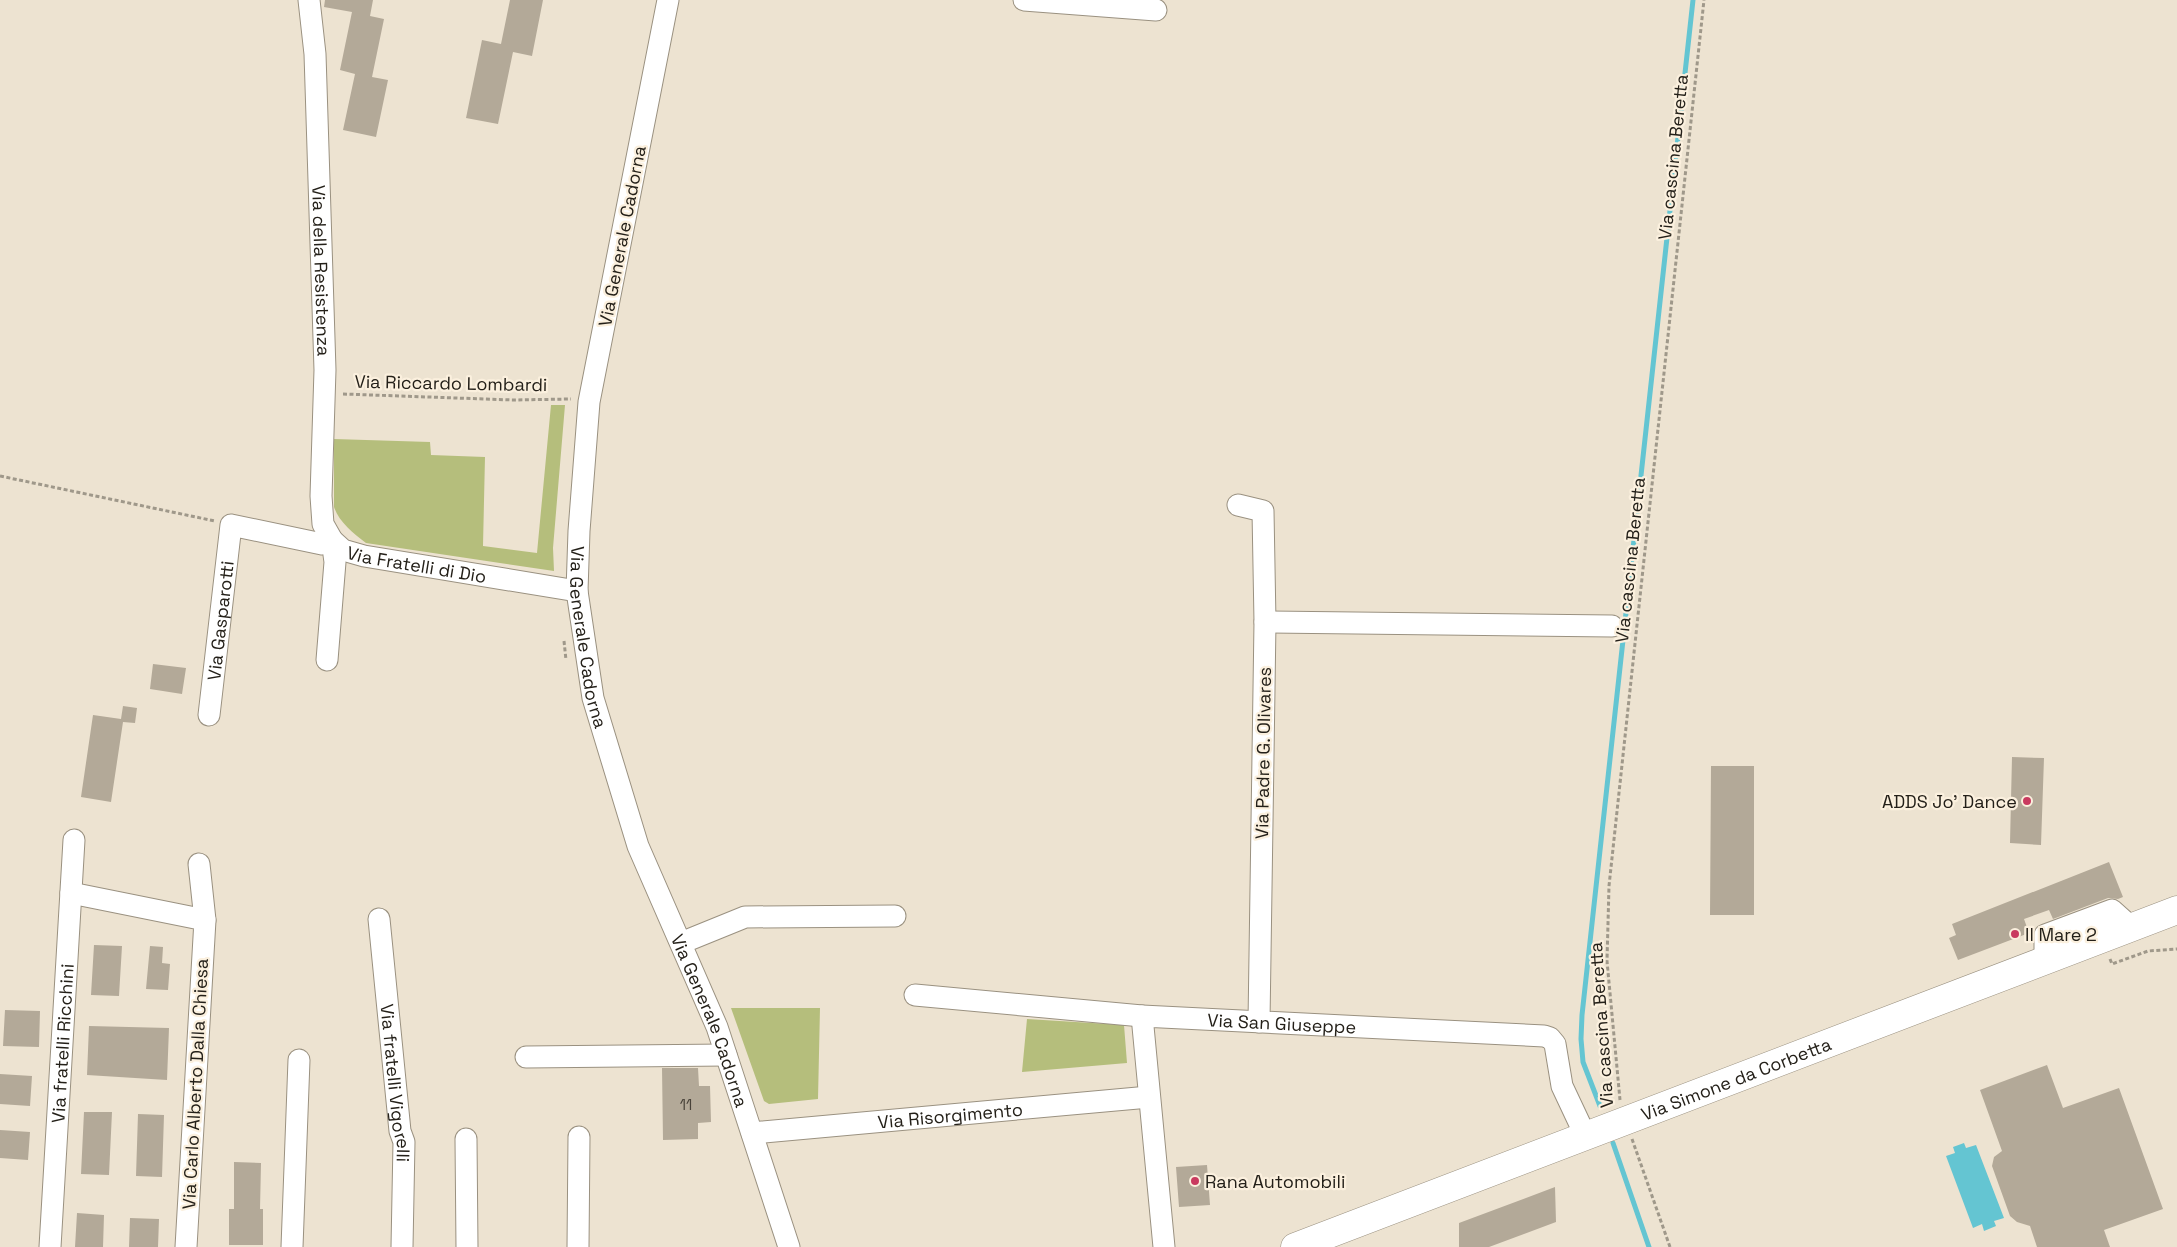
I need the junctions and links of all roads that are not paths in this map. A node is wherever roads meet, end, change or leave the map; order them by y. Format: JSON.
{"nodes":[{"id":1,"x":309,"y":0,"type":"edge"},
{"id":2,"x":668,"y":0,"type":"edge"},
{"id":3,"x":1024,"y":0,"type":"edge"},
{"id":4,"x":1156,"y":10,"type":"dead end"},
{"id":5,"x":1238,"y":505,"type":"dead end"},
{"id":6,"x":231,"y":525,"type":"joint"},
{"id":7,"x":332,"y":540,"type":"junction"},
{"id":8,"x":577,"y":590,"type":"junction"},
{"id":9,"x":1265,"y":622,"type":"junction"},
{"id":10,"x":1612,"y":626,"type":"dead end"},
{"id":11,"x":327,"y":660,"type":"dead end"},
{"id":12,"x":209,"y":716,"type":"dead end"},
{"id":13,"x":74,"y":840,"type":"dead end"},
{"id":14,"x":199,"y":864,"type":"dead end"},
{"id":15,"x":71,"y":893,"type":"junction"},
{"id":16,"x":2177,"y":910,"type":"edge"},
{"id":17,"x":895,"y":916,"type":"dead end"},
{"id":18,"x":380,"y":919,"type":"dead end"},
{"id":19,"x":205,"y":920,"type":"junction"},
{"id":20,"x":681,"y":942,"type":"junction"},
{"id":21,"x":915,"y":995,"type":"dead end"},
{"id":22,"x":1142,"y":1016,"type":"junction"},
{"id":23,"x":1259,"y":1022,"type":"junction"},
{"id":24,"x":726,"y":1055,"type":"junction"},
{"id":25,"x":526,"y":1058,"type":"dead end"},
{"id":26,"x":299,"y":1060,"type":"dead end"},
{"id":27,"x":1148,"y":1097,"type":"junction"},
{"id":28,"x":752,"y":1133,"type":"junction"},
{"id":29,"x":579,"y":1137,"type":"dead end"},
{"id":30,"x":1586,"y":1137,"type":"junction"},
{"id":31,"x":466,"y":1139,"type":"dead end"},
{"id":32,"x":50,"y":1247,"type":"edge"},
{"id":33,"x":186,"y":1247,"type":"edge"},
{"id":34,"x":292,"y":1247,"type":"edge"},
{"id":35,"x":402,"y":1247,"type":"edge"},
{"id":36,"x":467,"y":1247,"type":"edge"},
{"id":37,"x":578,"y":1247,"type":"edge"},
{"id":38,"x":789,"y":1247,"type":"edge"},
{"id":39,"x":1164,"y":1247,"type":"edge"},
{"id":40,"x":1295,"y":1247,"type":"edge"}],
"edges":[{"from":1,"to":7,"type":"street","name":"Via della Resistenza"},
{"from":2,"to":8,"type":"street","name":"Via Generale Cadorna"},
{"from":3,"to":4,"type":"street"},
{"from":5,"to":9,"type":"street","name":"Via Padre G. Olivares"},
{"from":6,"to":7,"type":"street","name":"Via Fratelli di Dio"},
{"from":6,"to":12,"type":"street","name":"Via Gasparotti"},
{"from":7,"to":8,"type":"street","name":"Via Fratelli di Dio"},
{"from":7,"to":11,"type":"street","name":"Via della Resistenza"},
{"from":8,"to":20,"type":"street","name":"Via Generale Cadorna"},
{"from":9,"to":10,"type":"street"},
{"from":9,"to":23,"type":"street","name":"Via Padre G. Olivares"},
{"from":13,"to":15,"type":"street","name":"Via fratelli Ricchini"},
{"from":14,"to":19,"type":"street","name":"Via Carlo Alberto Dalla Chiesa"},
{"from":15,"to":19,"type":"street"},
{"from":15,"to":32,"type":"street","name":"Via fratelli Ricchini"},
{"from":16,"to":30,"type":"main road","name":"Via Simone da Corbetta"},
{"from":17,"to":20,"type":"street"},
{"from":18,"to":35,"type":"street","name":"Via fratelli Vigorelli"},
{"from":19,"to":33,"type":"street","name":"Via Carlo Alberto Dalla Chiesa"},
{"from":20,"to":24,"type":"street","name":"Via Generale Cadorna"},
{"from":21,"to":22,"type":"street","name":"Via San Giuseppe"},
{"from":22,"to":23,"type":"street","name":"Via San Giuseppe"},
{"from":22,"to":27,"type":"street"},
{"from":23,"to":30,"type":"street","name":"Via San Giuseppe"},
{"from":24,"to":25,"type":"street"},
{"from":24,"to":28,"type":"street","name":"Via Generale Cadorna"},
{"from":26,"to":34,"type":"street"},
{"from":27,"to":28,"type":"street","name":"Via Risorgimento"},
{"from":27,"to":39,"type":"street"},
{"from":28,"to":38,"type":"street","name":"Via Generale Cadorna"},
{"from":29,"to":37,"type":"street"},
{"from":30,"to":40,"type":"main road","name":"Via Simone da Corbetta"},
{"from":31,"to":36,"type":"street"}]}
